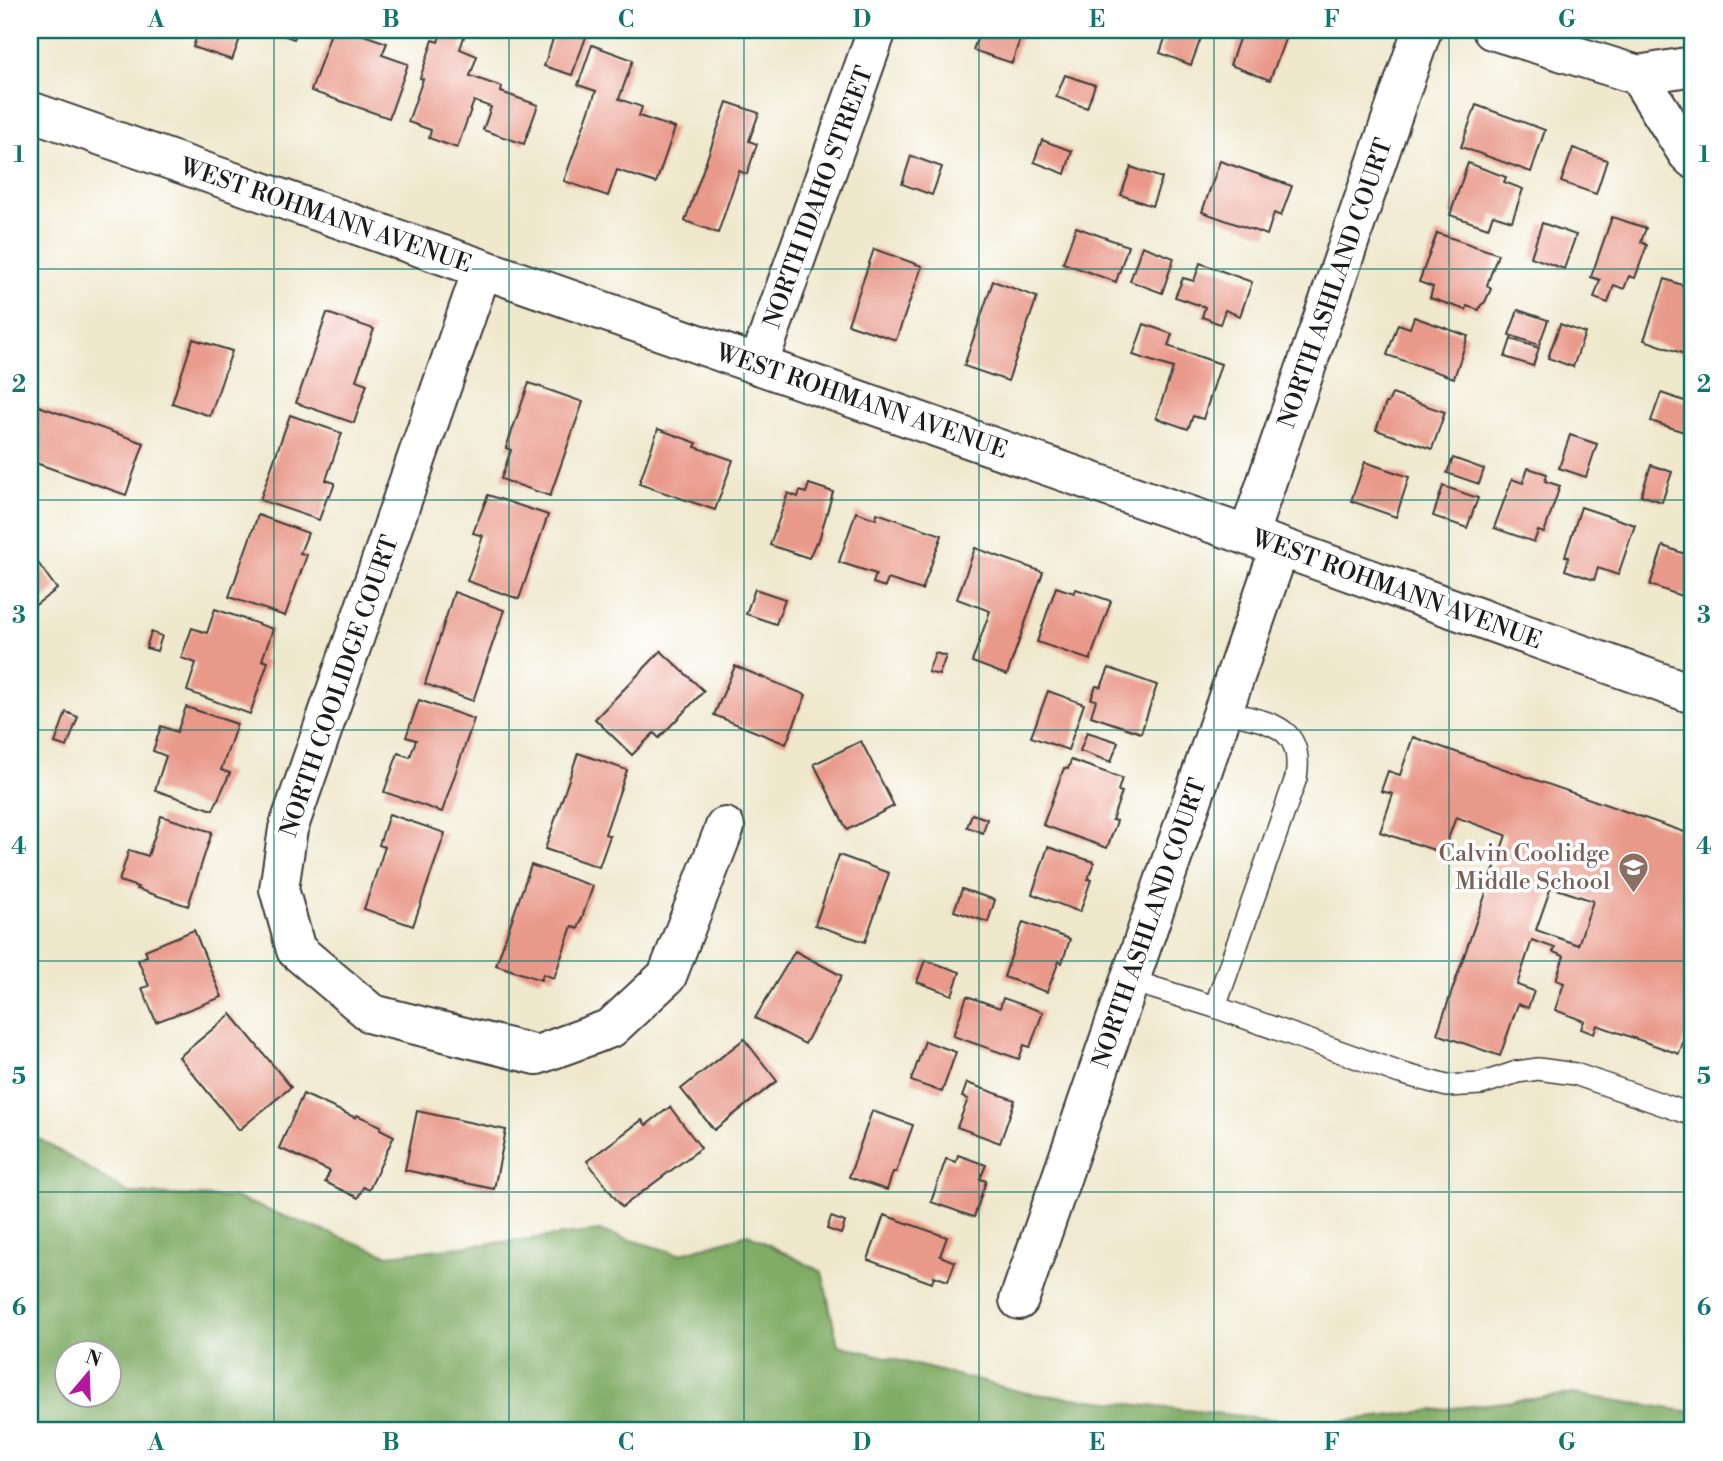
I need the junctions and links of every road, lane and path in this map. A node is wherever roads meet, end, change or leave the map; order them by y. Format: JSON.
{"nodes":[{"id":1,"x":877,"y":30,"type":"edge"},
{"id":2,"x":1422,"y":30,"type":"edge"},
{"id":3,"x":1492,"y":30,"type":"edge"},
{"id":4,"x":1693,"y":66,"type":"edge"},
{"id":5,"x":1638,"y":75,"type":"junction"},
{"id":6,"x":30,"y":111,"type":"edge"},
{"id":7,"x":1693,"y":159,"type":"edge"},
{"id":8,"x":482,"y":270,"type":"junction"},
{"id":9,"x":758,"y":365,"type":"junction"},
{"id":10,"x":1264,"y":541,"type":"junction"},
{"id":11,"x":1693,"y":694,"type":"edge"},
{"id":12,"x":1224,"y":710,"type":"junction"},
{"id":13,"x":725,"y":827,"type":"dead end"},
{"id":14,"x":1128,"y":980,"type":"junction"},
{"id":15,"x":1215,"y":1007,"type":"junction"},
{"id":16,"x":1693,"y":1115,"type":"edge"},
{"id":17,"x":1019,"y":1300,"type":"dead end"}],
"edges":[{"from":1,"to":9,"type":"street","name":"NORTH IDAHO STREET"},
{"from":2,"to":10,"type":"street","name":"NORTH ASHLAND COURT"},
{"from":3,"to":5,"type":"street"},
{"from":4,"to":5,"type":"street"},
{"from":5,"to":7,"type":"street"},
{"from":6,"to":8,"type":"street","name":"WEST ROHMANN AVENUE"},
{"from":8,"to":9,"type":"street","name":"WEST ROHMANN AVENUE"},
{"from":8,"to":13,"type":"street","name":"NORTH COOLIDGE COURT"},
{"from":9,"to":10,"type":"street","name":"WEST ROHMANN AVENUE"},
{"from":10,"to":11,"type":"street","name":"WEST ROHMANN AVENUE"},
{"from":10,"to":12,"type":"street","name":"NORTH ASHLAND COURT"},
{"from":12,"to":14,"type":"street","name":"NORTH ASHLAND COURT"},
{"from":12,"to":15,"type":"lane"},
{"from":14,"to":15,"type":"lane"},
{"from":14,"to":17,"type":"street","name":"NORTH ASHLAND COURT"},
{"from":15,"to":16,"type":"lane"}]}
